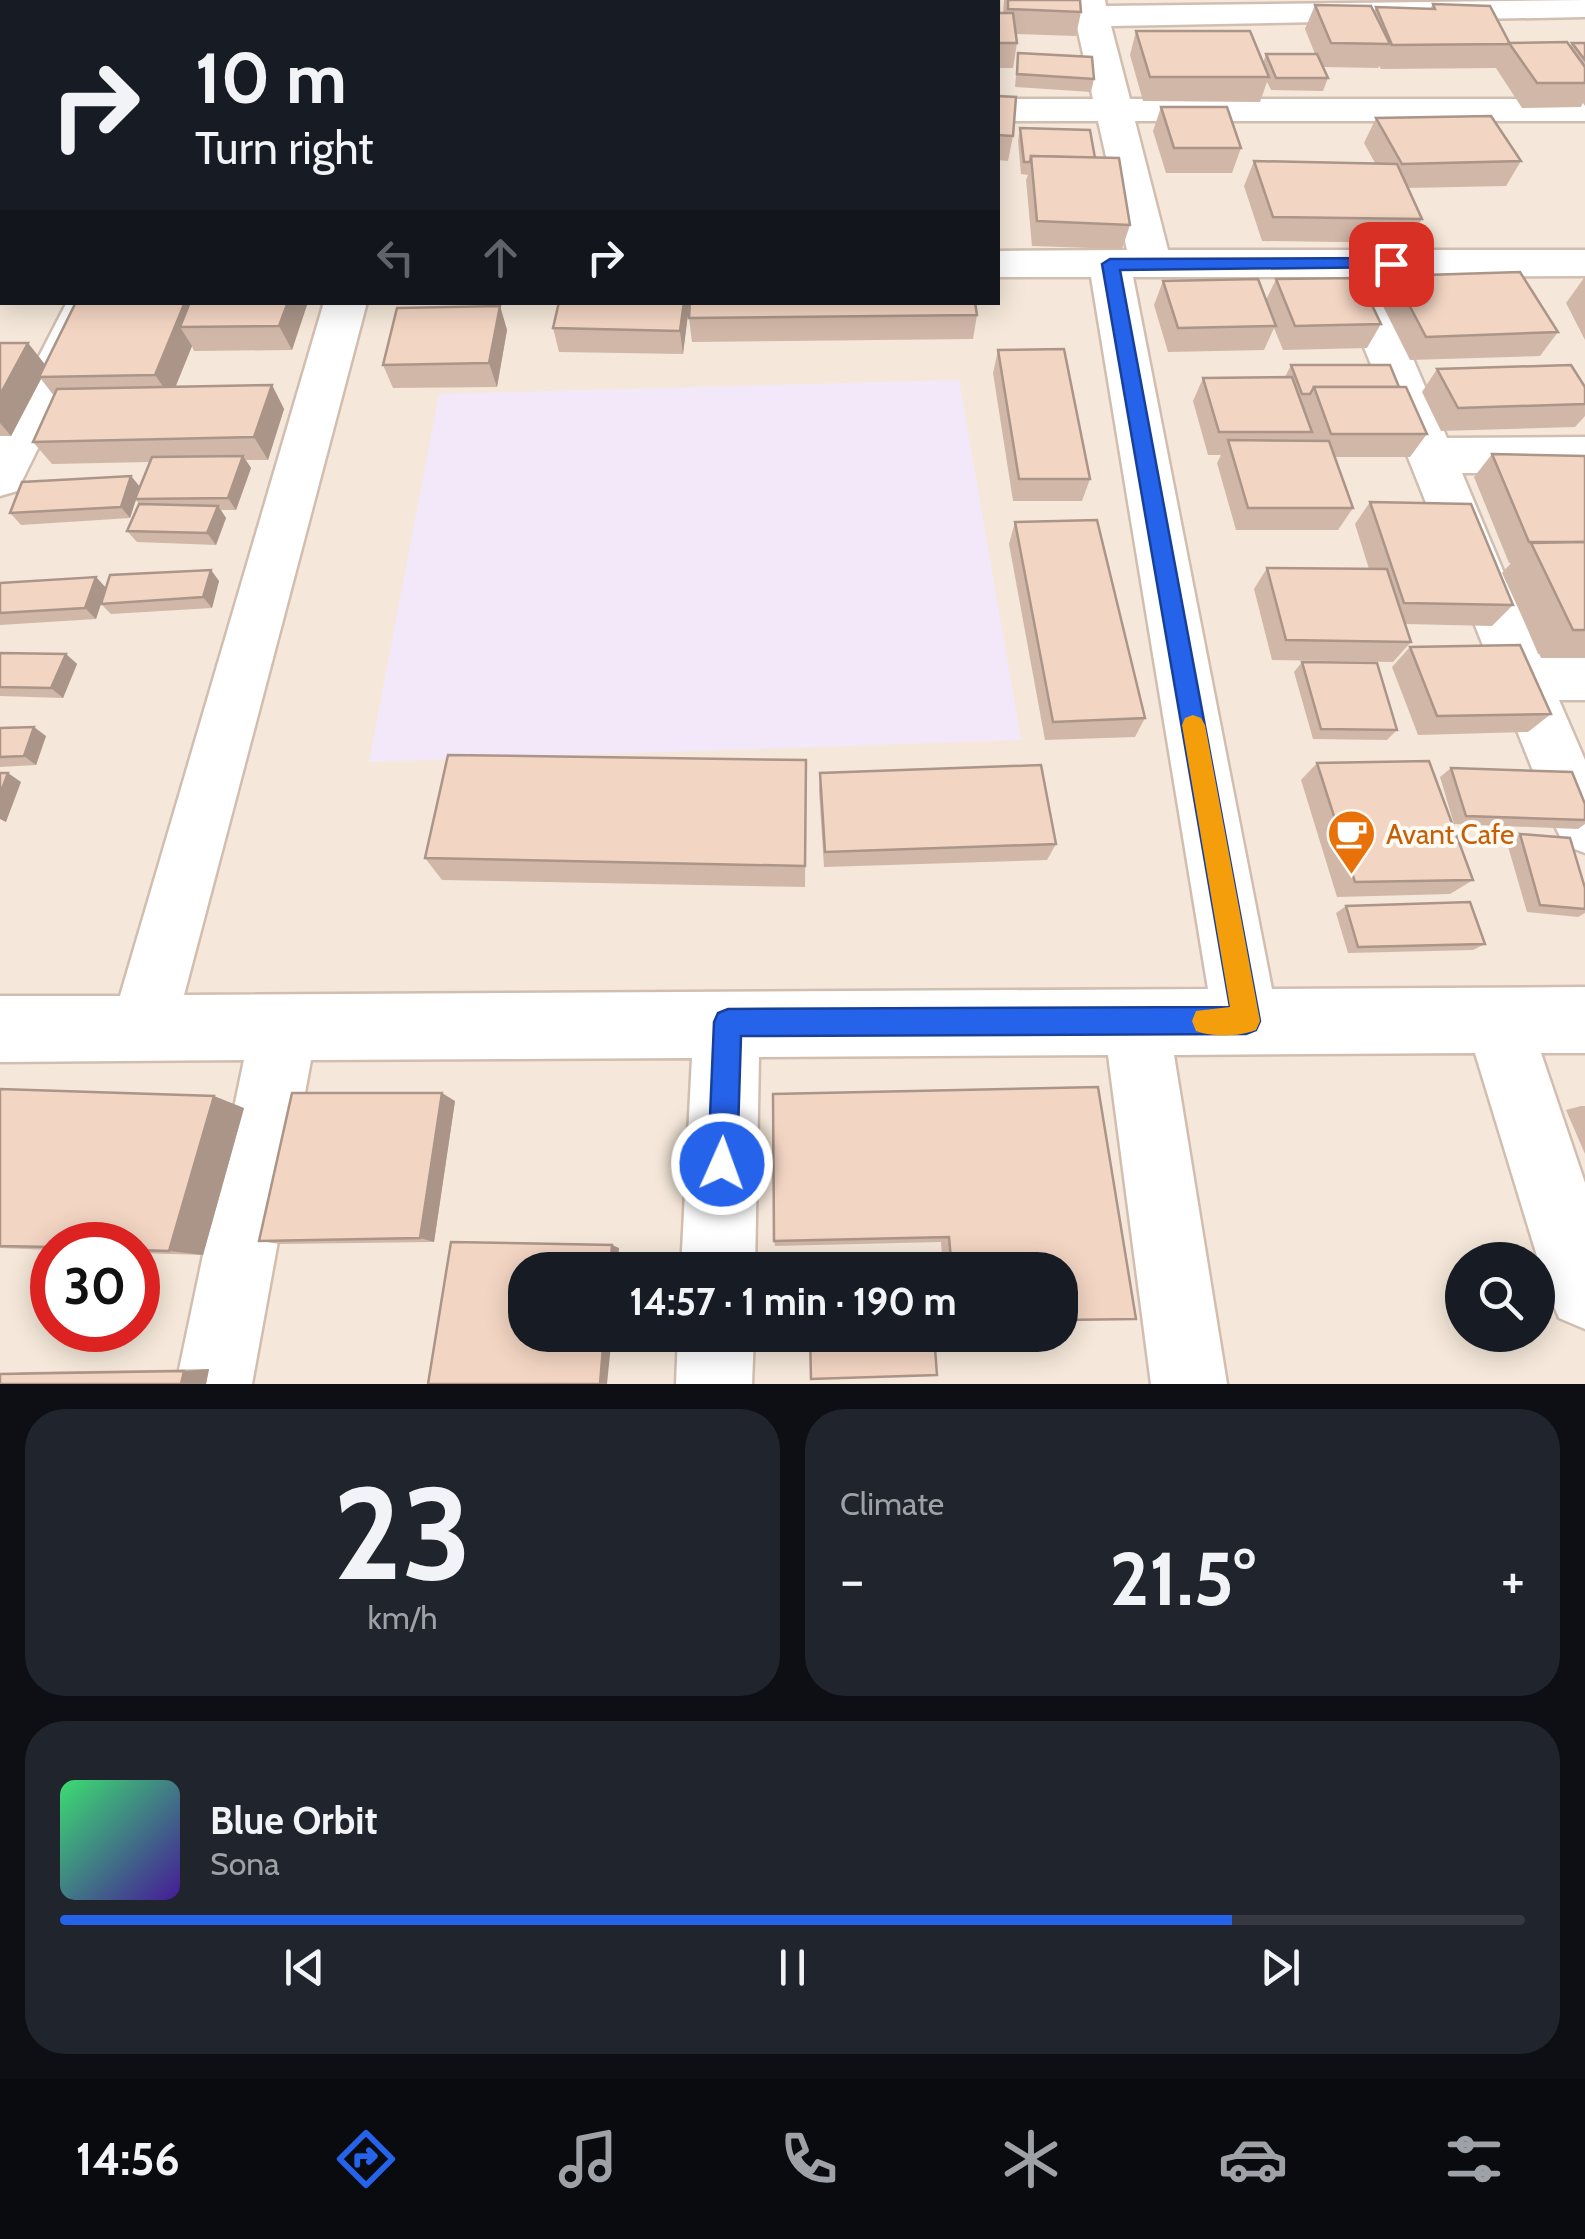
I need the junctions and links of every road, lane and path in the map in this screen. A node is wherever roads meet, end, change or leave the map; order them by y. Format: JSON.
{"nodes":[{"id":1,"x":1585,"y":7,"type":"edge"},
{"id":2,"x":1090,"y":8,"type":"edge"},
{"id":3,"x":1000,"y":110,"type":"edge"},
{"id":4,"x":1114,"y":110,"type":"junction"},
{"id":5,"x":1585,"y":110,"type":"edge"},
{"id":6,"x":1585,"y":263,"type":"edge"},
{"id":7,"x":1000,"y":264,"type":"edge"},
{"id":8,"x":1130,"y":264,"type":"junction"},
{"id":9,"x":1352,"y":264,"type":"junction"},
{"id":10,"x":87,"y":305,"type":"edge"},
{"id":11,"x":345,"y":305,"type":"edge"},
{"id":12,"x":1585,"y":454,"type":"edge"},
{"id":13,"x":1431,"y":456,"type":"junction"},
{"id":14,"x":5,"y":460,"type":"edge"},
{"id":15,"x":1521,"y":677,"type":"junction"},
{"id":16,"x":1585,"y":677,"type":"edge"},
{"id":17,"x":1585,"y":826,"type":"edge"},
{"id":18,"x":1497,"y":1020,"type":"junction"},
{"id":19,"x":1585,"y":1020,"type":"edge"},
{"id":20,"x":1136,"y":1021,"type":"junction"},
{"id":21,"x":1246,"y":1021,"type":"junction"},
{"id":22,"x":728,"y":1022,"type":"junction"},
{"id":23,"x":284,"y":1026,"type":"junction"},
{"id":24,"x":143,"y":1028,"type":"junction"},
{"id":25,"x":0,"y":1029,"type":"edge"},
{"id":26,"x":719,"y":1252,"type":"edge"},
{"id":27,"x":1585,"y":1292,"type":"edge"},
{"id":28,"x":715,"y":1352,"type":"edge"},
{"id":29,"x":214,"y":1384,"type":"edge"},
{"id":30,"x":714,"y":1384,"type":"edge"},
{"id":31,"x":1189,"y":1384,"type":"edge"}],
"edges":[{"from":1,"to":2,"type":"street"},
{"from":2,"to":4,"type":"street"},
{"from":3,"to":4,"type":"street"},
{"from":4,"to":5,"type":"street"},
{"from":4,"to":8,"type":"street"},
{"from":6,"to":9,"type":"street"},
{"from":7,"to":8,"type":"street"},
{"from":8,"to":9,"type":"street"},
{"from":8,"to":21,"type":"street"},
{"from":9,"to":13,"type":"street"},
{"from":10,"to":14,"type":"street"},
{"from":11,"to":24,"type":"street"},
{"from":12,"to":13,"type":"street"},
{"from":13,"to":15,"type":"street"},
{"from":15,"to":16,"type":"street"},
{"from":15,"to":17,"type":"street"},
{"from":18,"to":19,"type":"street"},
{"from":18,"to":21,"type":"street"},
{"from":18,"to":27,"type":"street"},
{"from":20,"to":21,"type":"street"},
{"from":20,"to":22,"type":"street"},
{"from":20,"to":31,"type":"street"},
{"from":22,"to":23,"type":"street"},
{"from":22,"to":26,"type":"street"},
{"from":23,"to":24,"type":"street"},
{"from":23,"to":29,"type":"street"},
{"from":24,"to":25,"type":"street"},
{"from":28,"to":30,"type":"street"}]}
